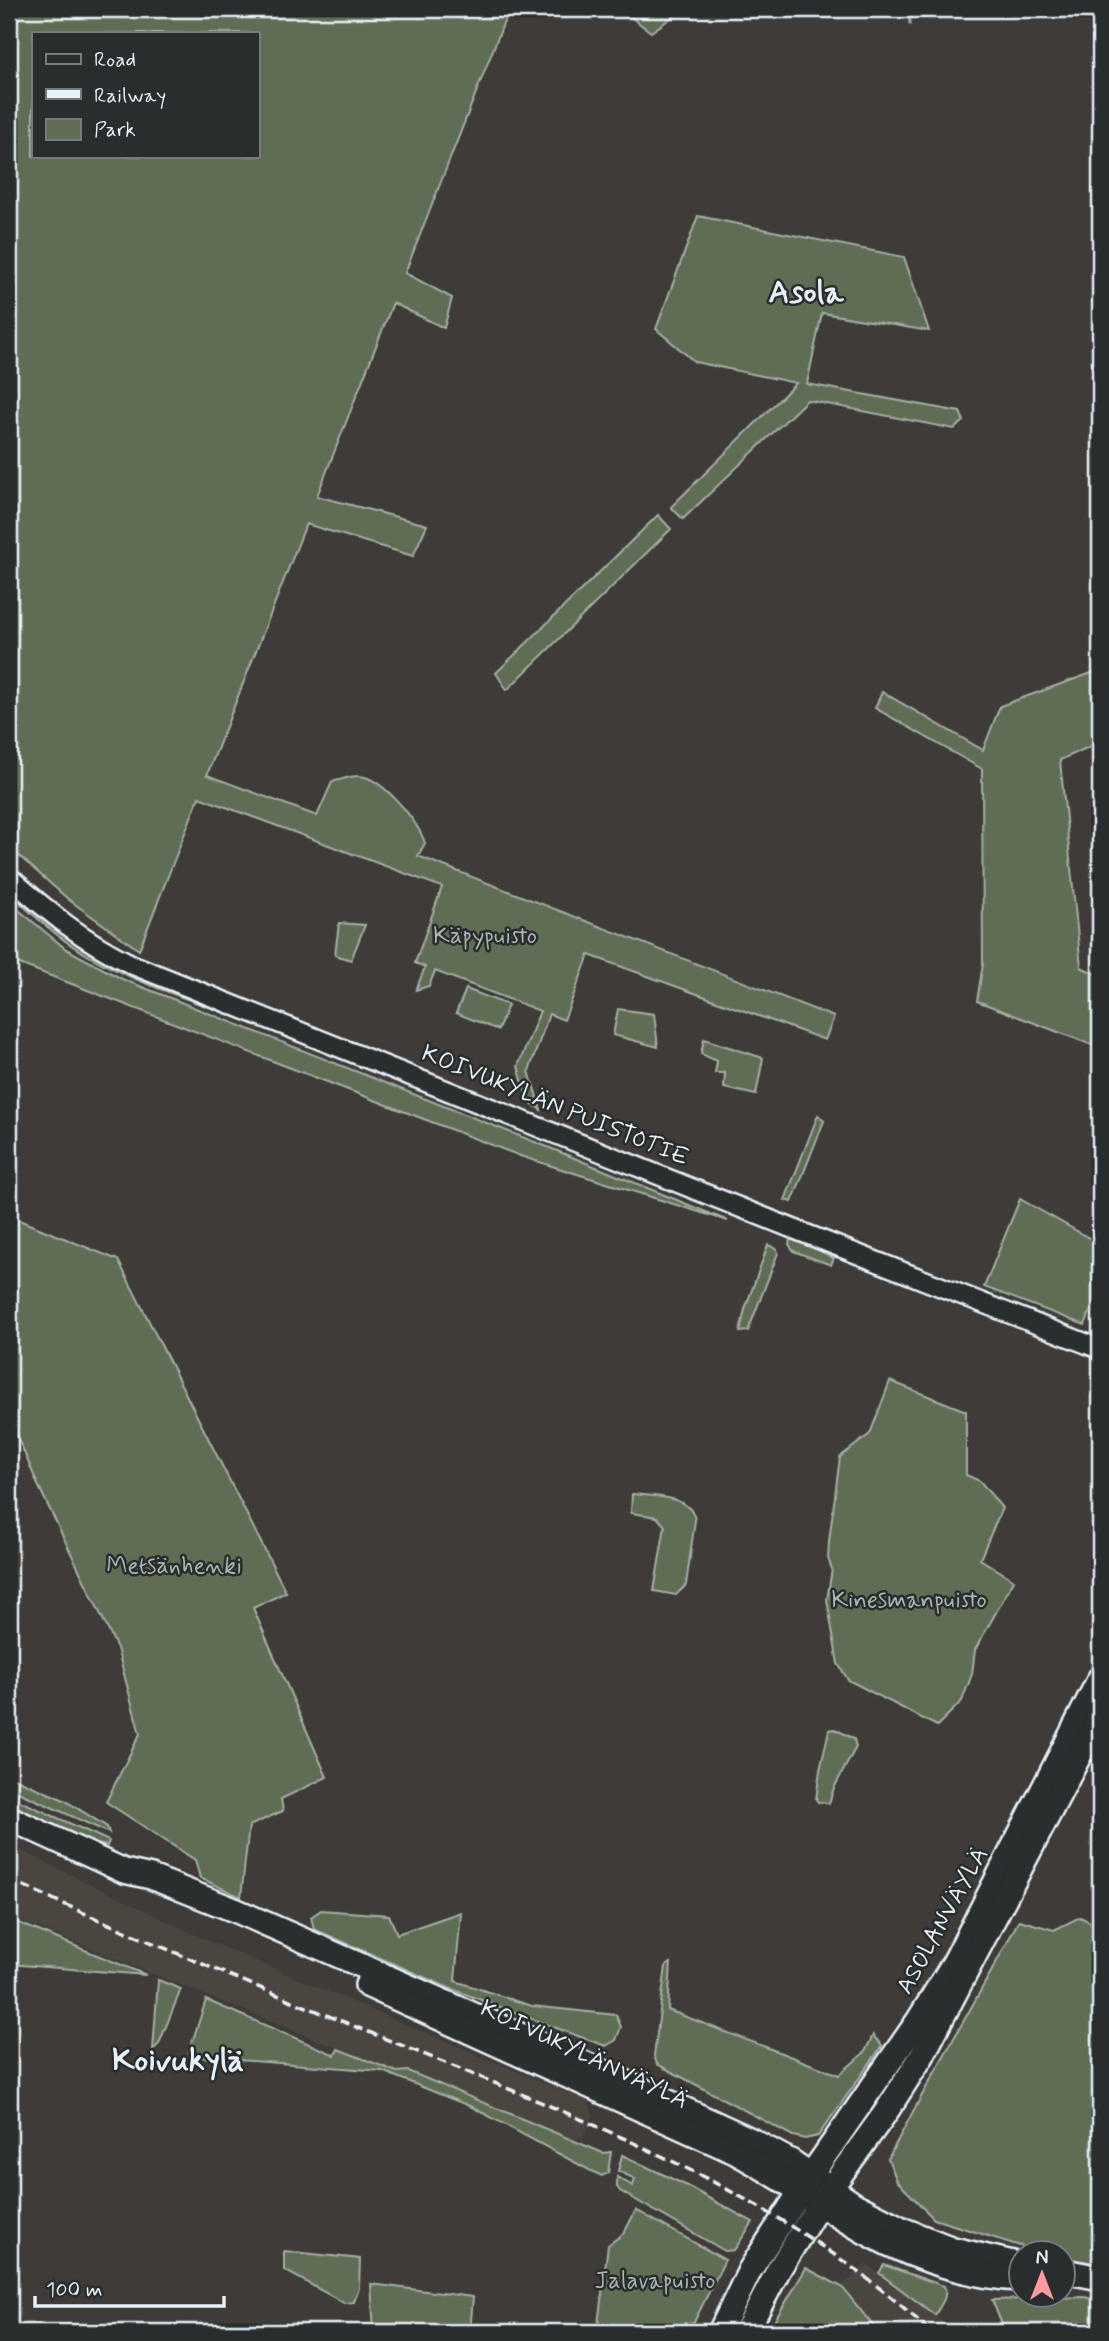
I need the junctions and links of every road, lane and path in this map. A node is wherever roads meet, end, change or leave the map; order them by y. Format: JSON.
{"nodes":[{"id":1,"x":9,"y":877,"type":"edge"},
{"id":2,"x":1100,"y":1349,"type":"edge"},
{"id":3,"x":1100,"y":1678,"type":"edge"},
{"id":4,"x":1100,"y":1716,"type":"edge"},
{"id":5,"x":9,"y":1818,"type":"edge"},
{"id":6,"x":124,"y":1871,"type":"junction"},
{"id":7,"x":816,"y":2190,"type":"junction"},
{"id":8,"x":1007,"y":2261,"type":"edge"},
{"id":9,"x":1007,"y":2277,"type":"edge"},
{"id":10,"x":720,"y":2332,"type":"edge"},
{"id":11,"x":746,"y":2332,"type":"edge"}],
"edges":[{"from":1,"to":2,"type":"street","name":"KOIVUKYLÄN PUISTOTIE"},
{"from":3,"to":7,"type":"main road","name":"ASOLANVÄYLÄ"},
{"from":4,"to":7,"type":"main road","name":"ASOLANVÄYLÄ"},
{"from":5,"to":6,"type":"main road","name":"KOIVUKYLÄNVÄYLÄ"},
{"from":6,"to":7,"type":"main road","name":"KOIVUKYLÄNVÄYLÄ"},
{"from":6,"to":7,"type":"main road","name":"KOIVUKYLÄNVÄYLÄ"},
{"from":7,"to":8,"type":"main road","name":"KOIVUKYLÄNVÄYLÄ"},
{"from":7,"to":9,"type":"main road","name":"KOIVUKYLÄNVÄYLÄ"},
{"from":7,"to":10,"type":"main road"},
{"from":7,"to":11,"type":"main road"}]}
